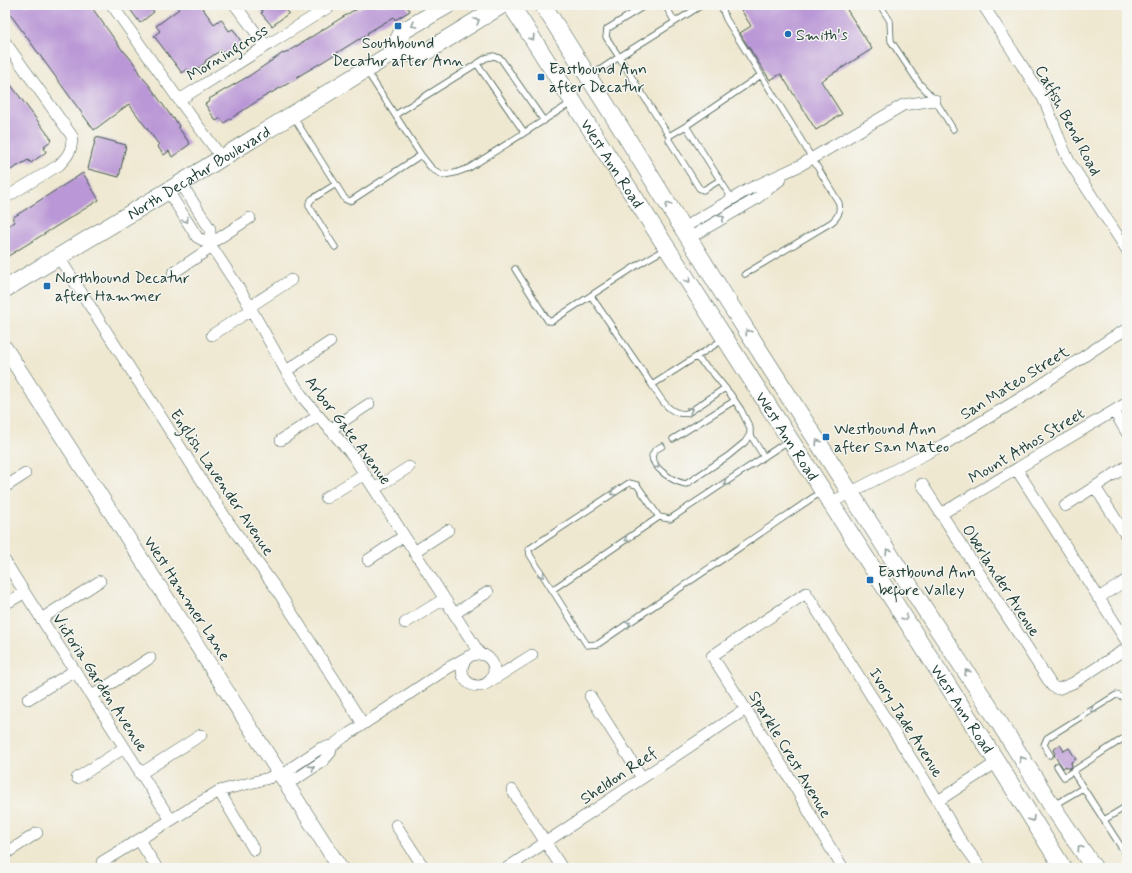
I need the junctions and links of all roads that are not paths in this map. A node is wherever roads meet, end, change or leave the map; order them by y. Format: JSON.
{"nodes":[{"id":1,"x":112,"y":5,"type":"edge"},
{"id":2,"x":235,"y":5,"type":"edge"},
{"id":3,"x":332,"y":5,"type":"edge"},
{"id":4,"x":448,"y":5,"type":"edge"},
{"id":5,"x":502,"y":5,"type":"edge"},
{"id":6,"x":511,"y":5,"type":"edge"},
{"id":7,"x":543,"y":5,"type":"edge"},
{"id":8,"x":646,"y":5,"type":"edge"},
{"id":9,"x":665,"y":5,"type":"edge"},
{"id":10,"x":702,"y":5,"type":"edge"},
{"id":11,"x":721,"y":5,"type":"edge"},
{"id":12,"x":880,"y":5,"type":"edge"},
{"id":13,"x":983,"y":5,"type":"edge"},
{"id":14,"x":675,"y":22,"type":"junction"},
{"id":15,"x":5,"y":42,"type":"edge"},
{"id":16,"x":266,"y":46,"type":"junction"},
{"id":17,"x":391,"y":54,"type":"junction"},
{"id":18,"x":619,"y":57,"type":"junction"},
{"id":19,"x":477,"y":64,"type":"junction"},
{"id":20,"x":366,"y":69,"type":"junction"},
{"id":21,"x":761,"y":75,"type":"junction"},
{"id":22,"x":589,"y":77,"type":"junction"},
{"id":23,"x":179,"y":100,"type":"junction"},
{"id":24,"x":935,"y":100,"type":"junction"},
{"id":25,"x":573,"y":101,"type":"junction"},
{"id":26,"x":292,"y":114,"type":"junction"},
{"id":27,"x":395,"y":115,"type":"junction"},
{"id":28,"x":544,"y":121,"type":"junction"},
{"id":29,"x":686,"y":126,"type":"junction"},
{"id":30,"x":953,"y":129,"type":"dead end"},
{"id":31,"x":524,"y":132,"type":"junction"},
{"id":32,"x":669,"y":136,"type":"junction"},
{"id":33,"x":421,"y":155,"type":"junction"},
{"id":34,"x":222,"y":158,"type":"junction"},
{"id":35,"x":812,"y":158,"type":"junction"},
{"id":36,"x":800,"y":166,"type":"junction"},
{"id":37,"x":720,"y":180,"type":"junction"},
{"id":38,"x":624,"y":181,"type":"junction"},
{"id":39,"x":336,"y":184,"type":"junction"},
{"id":40,"x":174,"y":187,"type":"junction"},
{"id":41,"x":5,"y":198,"type":"edge"},
{"id":42,"x":732,"y":199,"type":"junction"},
{"id":43,"x":250,"y":218,"type":"dead end"},
{"id":44,"x":686,"y":233,"type":"junction"},
{"id":45,"x":1123,"y":237,"type":"edge"},
{"id":46,"x":211,"y":246,"type":"junction"},
{"id":47,"x":335,"y":247,"type":"dead end"},
{"id":48,"x":667,"y":248,"type":"junction"},
{"id":49,"x":1127,"y":250,"type":"edge"},
{"id":50,"x":58,"y":256,"type":"junction"},
{"id":51,"x":515,"y":269,"type":"dead end"},
{"id":52,"x":173,"y":273,"type":"dead end"},
{"id":53,"x":745,"y":274,"type":"dead end"},
{"id":54,"x":290,"y":280,"type":"dead end"},
{"id":55,"x":5,"y":289,"type":"edge"},
{"id":56,"x":722,"y":292,"type":"junction"},
{"id":57,"x":591,"y":296,"type":"junction"},
{"id":58,"x":250,"y":308,"type":"junction"},
{"id":59,"x":1127,"y":329,"type":"edge"},
{"id":60,"x":212,"y":335,"type":"dead end"},
{"id":61,"x":725,"y":338,"type":"junction"},
{"id":62,"x":330,"y":342,"type":"dead end"},
{"id":63,"x":5,"y":348,"type":"edge"},
{"id":64,"x":696,"y":357,"type":"junction"},
{"id":65,"x":286,"y":370,"type":"junction"},
{"id":66,"x":652,"y":385,"type":"junction"},
{"id":67,"x":726,"y":388,"type":"junction"},
{"id":68,"x":734,"y":401,"type":"junction"},
{"id":69,"x":1127,"y":403,"type":"edge"},
{"id":70,"x":369,"y":404,"type":"dead end"},
{"id":71,"x":1114,"y":411,"type":"junction"},
{"id":72,"x":318,"y":416,"type":"junction"},
{"id":73,"x":330,"y":430,"type":"junction"},
{"id":74,"x":1127,"y":433,"type":"edge"},
{"id":75,"x":750,"y":434,"type":"junction"},
{"id":76,"x":673,"y":439,"type":"dead end"},
{"id":77,"x":281,"y":440,"type":"dead end"},
{"id":78,"x":790,"y":440,"type":"junction"},
{"id":79,"x":662,"y":446,"type":"dead end"},
{"id":80,"x":764,"y":457,"type":"junction"},
{"id":81,"x":1127,"y":466,"type":"edge"},
{"id":82,"x":409,"y":467,"type":"dead end"},
{"id":83,"x":1016,"y":470,"type":"junction"},
{"id":84,"x":25,"y":474,"type":"dead end"},
{"id":85,"x":364,"y":474,"type":"junction"},
{"id":86,"x":922,"y":484,"type":"dead end"},
{"id":87,"x":5,"y":487,"type":"edge"},
{"id":88,"x":1095,"y":487,"type":"junction"},
{"id":89,"x":374,"y":489,"type":"junction"},
{"id":90,"x":850,"y":493,"type":"junction"},
{"id":91,"x":827,"y":497,"type":"junction"},
{"id":92,"x":326,"y":498,"type":"dead end"},
{"id":93,"x":1066,"y":506,"type":"dead end"},
{"id":94,"x":941,"y":514,"type":"junction"},
{"id":95,"x":659,"y":517,"type":"junction"},
{"id":96,"x":448,"y":530,"type":"dead end"},
{"id":97,"x":404,"y":536,"type":"junction"},
{"id":98,"x":1127,"y":537,"type":"edge"},
{"id":99,"x":414,"y":552,"type":"junction"},
{"id":100,"x":368,"y":560,"type":"dead end"},
{"id":101,"x":5,"y":561,"type":"edge"},
{"id":102,"x":1127,"y":580,"type":"edge"},
{"id":103,"x":100,"y":581,"type":"dead end"},
{"id":104,"x":552,"y":590,"type":"junction"},
{"id":105,"x":488,"y":592,"type":"dead end"},
{"id":106,"x":24,"y":593,"type":"junction"},
{"id":107,"x":1098,"y":598,"type":"junction"},
{"id":108,"x":444,"y":599,"type":"junction"},
{"id":109,"x":5,"y":604,"type":"edge"},
{"id":110,"x":454,"y":614,"type":"junction"},
{"id":111,"x":41,"y":619,"type":"junction"},
{"id":112,"x":405,"y":623,"type":"dead end"},
{"id":113,"x":1127,"y":642,"type":"edge"},
{"id":114,"x":1127,"y":648,"type":"edge"},
{"id":115,"x":480,"y":654,"type":"junction"},
{"id":116,"x":532,"y":655,"type":"dead end"},
{"id":117,"x":468,"y":656,"type":"junction"},
{"id":118,"x":712,"y":656,"type":"joint"},
{"id":119,"x":150,"y":658,"type":"dead end"},
{"id":120,"x":74,"y":670,"type":"junction"},
{"id":121,"x":487,"y":683,"type":"junction"},
{"id":122,"x":92,"y":696,"type":"junction"},
{"id":123,"x":590,"y":696,"type":"dead end"},
{"id":124,"x":28,"y":699,"type":"dead end"},
{"id":125,"x":1127,"y":700,"type":"edge"},
{"id":126,"x":988,"y":704,"type":"junction"},
{"id":127,"x":746,"y":709,"type":"junction"},
{"id":128,"x":363,"y":724,"type":"junction"},
{"id":129,"x":201,"y":735,"type":"dead end"},
{"id":130,"x":1126,"y":738,"type":"edge"},
{"id":131,"x":124,"y":748,"type":"junction"},
{"id":132,"x":1050,"y":755,"type":"dead end"},
{"id":133,"x":997,"y":762,"type":"junction"},
{"id":134,"x":1057,"y":766,"type":"dead end"},
{"id":135,"x":1073,"y":772,"type":"junction"},
{"id":136,"x":140,"y":774,"type":"junction"},
{"id":137,"x":282,"y":776,"type":"junction"},
{"id":138,"x":77,"y":778,"type":"dead end"},
{"id":139,"x":642,"y":778,"type":"junction"},
{"id":140,"x":1083,"y":788,"type":"junction"},
{"id":141,"x":512,"y":790,"type":"dead end"},
{"id":142,"x":219,"y":791,"type":"junction"},
{"id":143,"x":938,"y":800,"type":"junction"},
{"id":144,"x":1052,"y":806,"type":"junction"},
{"id":145,"x":1127,"y":806,"type":"edge"},
{"id":146,"x":171,"y":820,"type":"junction"},
{"id":147,"x":1104,"y":820,"type":"junction"},
{"id":148,"x":396,"y":825,"type":"dead end"},
{"id":149,"x":37,"y":833,"type":"dead end"},
{"id":150,"x":139,"y":840,"type":"junction"},
{"id":151,"x":546,"y":842,"type":"junction"},
{"id":152,"x":254,"y":850,"type":"dead end"},
{"id":153,"x":5,"y":854,"type":"edge"},
{"id":154,"x":1127,"y":856,"type":"edge"},
{"id":155,"x":102,"y":862,"type":"dead end"},
{"id":156,"x":158,"y":868,"type":"edge"},
{"id":157,"x":340,"y":868,"type":"edge"},
{"id":158,"x":424,"y":868,"type":"edge"},
{"id":159,"x":507,"y":868,"type":"edge"},
{"id":160,"x":562,"y":868,"type":"edge"},
{"id":161,"x":843,"y":868,"type":"edge"},
{"id":162,"x":981,"y":868,"type":"edge"},
{"id":163,"x":1063,"y":868,"type":"edge"},
{"id":164,"x":1094,"y":868,"type":"edge"}],
"edges":[{"from":1,"to":23,"type":"street"},
{"from":2,"to":16,"type":"street"},
{"from":3,"to":16,"type":"street","name":"Morningcross"},
{"from":4,"to":17,"type":"main road","one_way":true},
{"from":17,"to":5,"type":"main road","name":"North Decatur Boulevard","one_way":true},
{"from":6,"to":25,"type":"main road","name":"West Ann Road","one_way":true},
{"from":7,"to":22,"type":"main road","name":"West Ann Road"},
{"from":8,"to":18,"type":"lane"},
{"from":9,"to":14,"type":"lane"},
{"from":10,"to":14,"type":"lane"},
{"from":11,"to":21,"type":"lane"},
{"from":12,"to":24,"type":"lane"},
{"from":13,"to":45,"type":"street","name":"Catfish Bend Road"},
{"from":14,"to":18,"type":"lane"},
{"from":15,"to":41,"type":"street"},
{"from":16,"to":23,"type":"street","name":"Morningcross"},
{"from":17,"to":20,"type":"main road","name":"North Decatur Boulevard"},
{"from":18,"to":22,"type":"lane"},
{"from":18,"to":32,"type":"lane"},
{"from":19,"to":27,"type":"lane"},
{"from":19,"to":28,"type":"lane"},
{"from":19,"to":31,"type":"lane"},
{"from":20,"to":26,"type":"main road","name":"North Decatur Boulevard"},
{"from":20,"to":27,"type":"lane"},
{"from":21,"to":29,"type":"lane"},
{"from":21,"to":35,"type":"lane"},
{"from":44,"to":22,"type":"main road","name":"West Ann Road","one_way":true},
{"from":23,"to":34,"type":"street"},
{"from":24,"to":30,"type":"lane"},
{"from":24,"to":35,"type":"street"},
{"from":25,"to":28,"type":"lane"},
{"from":25,"to":38,"type":"main road","name":"West Ann Road"},
{"from":26,"to":34,"type":"main road","name":"North Decatur Boulevard"},
{"from":26,"to":39,"type":"lane"},
{"from":27,"to":33,"type":"lane"},
{"from":28,"to":31,"type":"lane"},
{"from":29,"to":32,"type":"lane"},
{"from":29,"to":37,"type":"lane"},
{"from":31,"to":33,"type":"lane"},
{"from":32,"to":37,"type":"lane"},
{"from":33,"to":39,"type":"lane"},
{"from":34,"to":40,"type":"main road","name":"North Decatur Boulevard"},
{"from":35,"to":36,"type":"street"},
{"from":35,"to":53,"type":"lane"},
{"from":36,"to":42,"type":"street"},
{"from":44,"to":36,"type":"street","one_way":true},
{"from":37,"to":42,"type":"lane"},
{"from":38,"to":44,"type":"main road"},
{"from":38,"to":48,"type":"main road","name":"West Ann Road"},
{"from":39,"to":47,"type":"lane"},
{"from":40,"to":46,"type":"street","name":"Arbor Gate Avenue","one_way":true},
{"from":40,"to":46,"type":"street","name":"Arbor Gate Avenue"},
{"from":40,"to":50,"type":"main road","name":"North Decatur Boulevard"},
{"from":42,"to":44,"type":"street"},
{"from":43,"to":46,"type":"street"},
{"from":44,"to":56,"type":"main road","name":"West Ann Road"},
{"from":45,"to":49,"type":"street","name":"Catfish Bend Road"},
{"from":46,"to":52,"type":"street"},
{"from":46,"to":58,"type":"street","name":"Arbor Gate Avenue"},
{"from":48,"to":56,"type":"main road"},
{"from":48,"to":57,"type":"lane"},
{"from":48,"to":61,"type":"main road","name":"West Ann Road","one_way":true},
{"from":50,"to":55,"type":"main road","name":"North Decatur Boulevard"},
{"from":50,"to":128,"type":"street","name":"English Lavender Avenue"},
{"from":51,"to":57,"type":"lane"},
{"from":54,"to":58,"type":"street"},
{"from":90,"to":56,"type":"main road","name":"West Ann Road","one_way":true},
{"from":57,"to":66,"type":"lane"},
{"from":58,"to":60,"type":"street"},
{"from":58,"to":65,"type":"street","name":"Arbor Gate Avenue"},
{"from":59,"to":90,"type":"street","name":"San Mateo Street"},
{"from":61,"to":64,"type":"lane"},
{"from":61,"to":78,"type":"main road","name":"West Ann Road"},
{"from":62,"to":65,"type":"street"},
{"from":63,"to":137,"type":"street","name":"West Hammer Lane"},
{"from":64,"to":66,"type":"lane"},
{"from":64,"to":67,"type":"lane"},
{"from":65,"to":72,"type":"street","name":"Arbor Gate Avenue"},
{"from":66,"to":67,"type":"lane","one_way":true},
{"from":67,"to":68,"type":"lane"},
{"from":68,"to":75,"type":"lane"},
{"from":68,"to":76,"type":"lane"},
{"from":69,"to":71,"type":"street","name":"Mount Athos Street"},
{"from":70,"to":73,"type":"street"},
{"from":71,"to":74,"type":"street"},
{"from":71,"to":83,"type":"street","name":"Mount Athos Street"},
{"from":72,"to":73,"type":"street","name":"Arbor Gate Avenue"},
{"from":72,"to":77,"type":"street"},
{"from":73,"to":85,"type":"street","name":"Arbor Gate Avenue"},
{"from":79,"to":75,"type":"lane","one_way":true},
{"from":75,"to":80,"type":"lane"},
{"from":78,"to":80,"type":"lane"},
{"from":78,"to":91,"type":"main road","name":"West Ann Road"},
{"from":80,"to":95,"type":"lane","one_way":true},
{"from":81,"to":88,"type":"street"},
{"from":82,"to":89,"type":"street"},
{"from":83,"to":94,"type":"street","name":"Mount Athos Street"},
{"from":83,"to":107,"type":"street"},
{"from":84,"to":87,"type":"street"},
{"from":85,"to":89,"type":"street","name":"Arbor Gate Avenue"},
{"from":85,"to":92,"type":"street"},
{"from":86,"to":94,"type":"street","name":"Oberlander Avenue"},
{"from":88,"to":93,"type":"street"},
{"from":88,"to":98,"type":"street"},
{"from":89,"to":97,"type":"street","name":"Arbor Gate Avenue"},
{"from":90,"to":91,"type":"street","name":"San Mateo Street"},
{"from":126,"to":90,"type":"main road","name":"West Ann Road","one_way":true},
{"from":104,"to":91,"type":"lane","one_way":true},
{"from":91,"to":133,"type":"main road","name":"West Ann Road","one_way":true},
{"from":94,"to":114,"type":"street","name":"Oberlander Avenue"},
{"from":95,"to":104,"type":"lane","one_way":true},
{"from":95,"to":104,"type":"lane","one_way":true},
{"from":96,"to":99,"type":"street"},
{"from":97,"to":99,"type":"street","name":"Arbor Gate Avenue"},
{"from":97,"to":100,"type":"street"},
{"from":99,"to":108,"type":"street","name":"Arbor Gate Avenue"},
{"from":101,"to":106,"type":"street","name":"Victoria Garden Avenue"},
{"from":102,"to":107,"type":"street"},
{"from":103,"to":111,"type":"street"},
{"from":105,"to":110,"type":"street"},
{"from":106,"to":109,"type":"street"},
{"from":106,"to":111,"type":"street","name":"Victoria Garden Avenue"},
{"from":107,"to":113,"type":"street"},
{"from":108,"to":110,"type":"street","name":"Arbor Gate Avenue"},
{"from":108,"to":112,"type":"street"},
{"from":110,"to":115,"type":"street","name":"Arbor Gate Avenue"},
{"from":111,"to":120,"type":"street","name":"Victoria Garden Avenue"},
{"from":115,"to":117,"type":"street"},
{"from":115,"to":121,"type":"street"},
{"from":116,"to":121,"type":"street"},
{"from":117,"to":121,"type":"street"},
{"from":117,"to":128,"type":"street"},
{"from":118,"to":127,"type":"street","name":"Sparkle Crest Avenue"},
{"from":118,"to":143,"type":"street","name":"Ivory Jade Avenue"},
{"from":119,"to":122,"type":"street"},
{"from":120,"to":122,"type":"street","name":"Victoria Garden Avenue"},
{"from":120,"to":124,"type":"street"},
{"from":122,"to":131,"type":"street","name":"Victoria Garden Avenue"},
{"from":123,"to":139,"type":"street"},
{"from":125,"to":132,"type":"lane","one_way":true},
{"from":126,"to":133,"type":"main road"},
{"from":144,"to":126,"type":"main road","name":"West Ann Road","one_way":true},
{"from":127,"to":139,"type":"street","name":"Sheldon Reef"},
{"from":127,"to":161,"type":"street","name":"Sparkle Crest Avenue"},
{"from":128,"to":137,"type":"street"},
{"from":129,"to":136,"type":"street"},
{"from":130,"to":135,"type":"lane"},
{"from":131,"to":136,"type":"street","name":"Victoria Garden Avenue"},
{"from":131,"to":138,"type":"street"},
{"from":133,"to":143,"type":"street"},
{"from":133,"to":144,"type":"main road"},
{"from":133,"to":163,"type":"main road","name":"West Ann Road","one_way":true},
{"from":134,"to":135,"type":"lane"},
{"from":135,"to":140,"type":"lane"},
{"from":136,"to":146,"type":"street","name":"Victoria Garden Avenue"},
{"from":137,"to":142,"type":"street"},
{"from":137,"to":157,"type":"street","name":"West Hammer Lane"},
{"from":139,"to":151,"type":"street","name":"Sheldon Reef"},
{"from":140,"to":144,"type":"lane"},
{"from":140,"to":147,"type":"lane"},
{"from":141,"to":151,"type":"street"},
{"from":142,"to":146,"type":"street"},
{"from":142,"to":152,"type":"street"},
{"from":143,"to":162,"type":"street","name":"Ivory Jade Avenue"},
{"from":164,"to":144,"type":"main road","name":"West Ann Road","one_way":true},
{"from":145,"to":147,"type":"lane"},
{"from":146,"to":150,"type":"street"},
{"from":147,"to":154,"type":"lane"},
{"from":148,"to":158,"type":"street"},
{"from":149,"to":153,"type":"street"},
{"from":150,"to":155,"type":"street"},
{"from":150,"to":156,"type":"street"},
{"from":151,"to":159,"type":"street","name":"Sheldon Reef"},
{"from":151,"to":160,"type":"street"}]}
